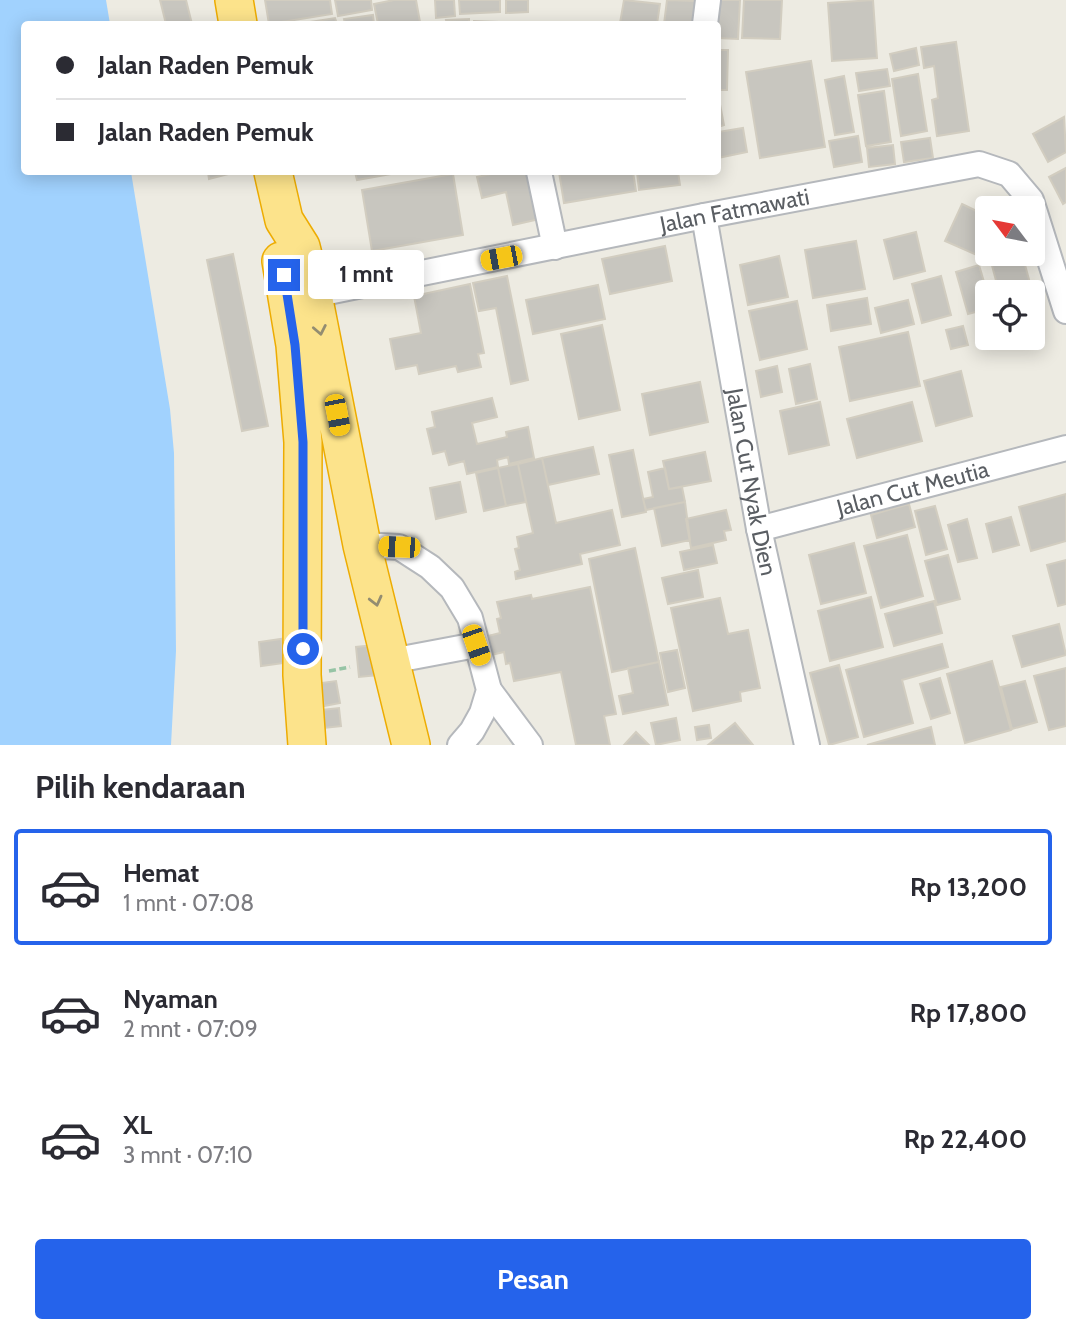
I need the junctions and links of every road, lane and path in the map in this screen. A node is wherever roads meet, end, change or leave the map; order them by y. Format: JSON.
{"nodes":[{"id":1,"x":234,"y":0,"type":"edge"},
{"id":2,"x":708,"y":0,"type":"edge"},
{"id":3,"x":238,"y":21,"type":"edge"},
{"id":4,"x":705,"y":21,"type":"edge"},
{"id":5,"x":274,"y":175,"type":"edge"},
{"id":6,"x":540,"y":175,"type":"edge"},
{"id":7,"x":704,"y":216,"type":"junction"},
{"id":8,"x":284,"y":220,"type":"junction"},
{"id":9,"x":555,"y":247,"type":"junction"},
{"id":10,"x":313,"y":295,"type":"junction"},
{"id":11,"x":1066,"y":311,"type":"edge"},
{"id":12,"x":342,"y":439,"type":"junction"},
{"id":13,"x":303,"y":442,"type":"junction"},
{"id":14,"x":1066,"y":448,"type":"edge"},
{"id":15,"x":759,"y":529,"type":"junction"},
{"id":16,"x":362,"y":545,"type":"junction"},
{"id":17,"x":476,"y":645,"type":"junction"},
{"id":18,"x":391,"y":662,"type":"junction"},
{"id":19,"x":489,"y":690,"type":"junction"},
{"id":20,"x":307,"y":745,"type":"edge"},
{"id":21,"x":411,"y":745,"type":"edge"},
{"id":22,"x":460,"y":745,"type":"edge"},
{"id":23,"x":530,"y":745,"type":"edge"},
{"id":24,"x":807,"y":745,"type":"edge"}],
"edges":[{"from":1,"to":3,"type":"highway"},
{"from":2,"to":4,"type":"street"},
{"from":5,"to":8,"type":"highway"},
{"from":6,"to":9,"type":"street"},
{"from":7,"to":9,"type":"street","name":"Jalan Fatmawati"},
{"from":7,"to":11,"type":"street","name":"Jalan Fatmawati"},
{"from":7,"to":15,"type":"street","name":"Jalan Cut Nyak Dien"},
{"from":8,"to":10,"type":"highway"},
{"from":8,"to":13,"type":"highway"},
{"from":9,"to":10,"type":"street","name":"Jalan Fatmawati"},
{"from":10,"to":12,"type":"highway","one_way":true},
{"from":12,"to":13,"type":"highway"},
{"from":12,"to":16,"type":"highway"},
{"from":13,"to":20,"type":"highway"},
{"from":14,"to":15,"type":"street","name":"Jalan Cut Meutia"},
{"from":15,"to":24,"type":"street","name":"Jalan Cut Nyak Dien"},
{"from":16,"to":17,"type":"street"},
{"from":16,"to":18,"type":"highway","one_way":true},
{"from":17,"to":18,"type":"street"},
{"from":17,"to":19,"type":"street"},
{"from":18,"to":21,"type":"highway"},
{"from":19,"to":22,"type":"street"},
{"from":19,"to":23,"type":"street"}]}
